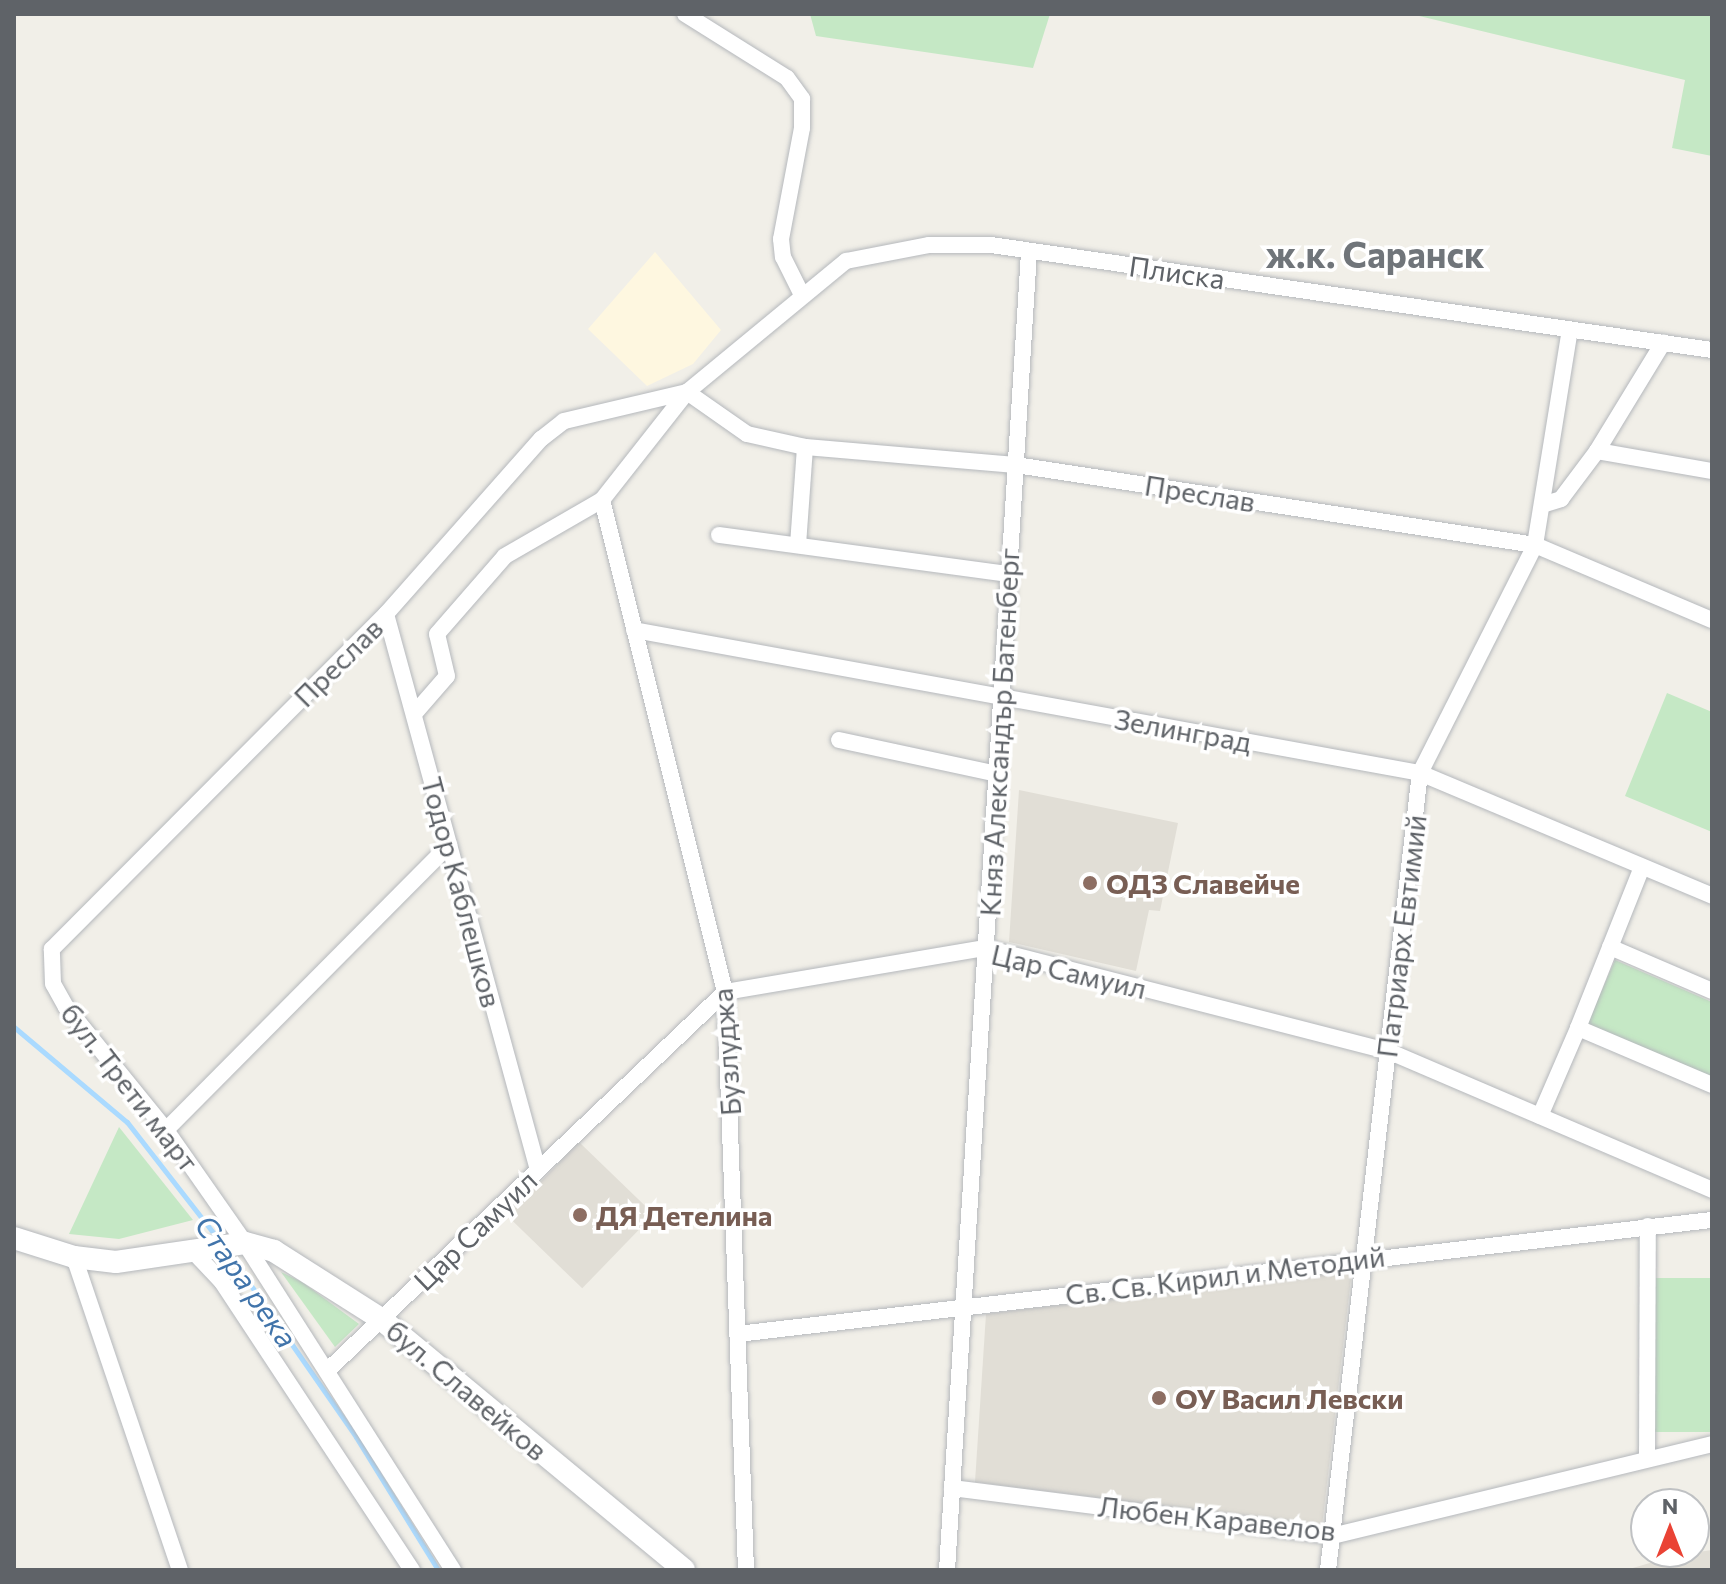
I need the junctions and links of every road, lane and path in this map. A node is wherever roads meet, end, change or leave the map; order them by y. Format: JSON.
{"nodes":[{"id":1,"x":685,"y":14,"type":"edge"},
{"id":2,"x":1029,"y":251,"type":"junction"},
{"id":3,"x":802,"y":295,"type":"junction"},
{"id":4,"x":1570,"y":330,"type":"junction"},
{"id":5,"x":1663,"y":343,"type":"junction"},
{"id":6,"x":1712,"y":350,"type":"edge"},
{"id":7,"x":687,"y":392,"type":"junction"},
{"id":8,"x":805,"y":447,"type":"junction"},
{"id":9,"x":1597,"y":451,"type":"junction"},
{"id":10,"x":1016,"y":465,"type":"junction"},
{"id":11,"x":1712,"y":471,"type":"edge"},
{"id":12,"x":602,"y":500,"type":"junction"},
{"id":13,"x":1545,"y":504,"type":"junction"},
{"id":14,"x":719,"y":535,"type":"dead end"},
{"id":15,"x":798,"y":545,"type":"junction"},
{"id":16,"x":1535,"y":545,"type":"junction"},
{"id":17,"x":1008,"y":574,"type":"junction"},
{"id":18,"x":386,"y":614,"type":"junction"},
{"id":19,"x":1712,"y":620,"type":"edge"},
{"id":20,"x":634,"y":630,"type":"junction"},
{"id":21,"x":1002,"y":697,"type":"junction"},
{"id":22,"x":414,"y":714,"type":"junction"},
{"id":23,"x":839,"y":740,"type":"dead end"},
{"id":24,"x":1420,"y":773,"type":"junction"},
{"id":25,"x":997,"y":774,"type":"junction"},
{"id":26,"x":449,"y":845,"type":"junction"},
{"id":27,"x":1642,"y":867,"type":"junction"},
{"id":28,"x":1712,"y":896,"type":"edge"},
{"id":29,"x":1610,"y":947,"type":"junction"},
{"id":30,"x":986,"y":948,"type":"junction"},
{"id":31,"x":49,"y":964,"type":"joint"},
{"id":32,"x":1712,"y":991,"type":"edge"},
{"id":33,"x":725,"y":992,"type":"junction"},
{"id":34,"x":1578,"y":1028,"type":"junction"},
{"id":35,"x":1388,"y":1051,"type":"junction"},
{"id":36,"x":1712,"y":1085,"type":"edge"},
{"id":37,"x":1540,"y":1116,"type":"junction"},
{"id":38,"x":166,"y":1130,"type":"junction"},
{"id":39,"x":538,"y":1170,"type":"junction"},
{"id":40,"x":1712,"y":1190,"type":"edge"},
{"id":41,"x":1712,"y":1220,"type":"edge"},
{"id":42,"x":1648,"y":1226,"type":"junction"},
{"id":43,"x":14,"y":1238,"type":"edge"},
{"id":44,"x":219,"y":1246,"type":"junction"},
{"id":45,"x":74,"y":1257,"type":"junction"},
{"id":46,"x":1364,"y":1258,"type":"junction"},
{"id":47,"x":967,"y":1306,"type":"junction"},
{"id":48,"x":381,"y":1319,"type":"junction"},
{"id":49,"x":738,"y":1334,"type":"junction"},
{"id":50,"x":329,"y":1369,"type":"junction"},
{"id":51,"x":1712,"y":1444,"type":"edge"},
{"id":52,"x":1647,"y":1458,"type":"junction"},
{"id":53,"x":952,"y":1488,"type":"junction"},
{"id":54,"x":1332,"y":1536,"type":"junction"},
{"id":55,"x":409,"y":1569,"type":"edge"},
{"id":56,"x":180,"y":1570,"type":"edge"},
{"id":57,"x":453,"y":1570,"type":"edge"},
{"id":58,"x":684,"y":1570,"type":"edge"},
{"id":59,"x":746,"y":1570,"type":"edge"},
{"id":60,"x":947,"y":1570,"type":"edge"},
{"id":61,"x":1328,"y":1570,"type":"edge"}],
"edges":[{"from":1,"to":3,"type":"street"},
{"from":2,"to":3,"type":"street","name":"Плиска"},
{"from":2,"to":4,"type":"street","name":"Плиска"},
{"from":2,"to":10,"type":"street","name":"Княз Александър Батенберг"},
{"from":3,"to":7,"type":"street","name":"Плиска"},
{"from":4,"to":5,"type":"street","name":"Плиска"},
{"from":4,"to":13,"type":"street","name":"Патриарх Евтимий"},
{"from":5,"to":6,"type":"street","name":"Плиска"},
{"from":5,"to":9,"type":"street"},
{"from":7,"to":8,"type":"street","name":"Преслав"},
{"from":7,"to":12,"type":"street","name":"Плиска"},
{"from":7,"to":18,"type":"street","name":"Преслав"},
{"from":8,"to":10,"type":"street","name":"Преслав"},
{"from":8,"to":15,"type":"street"},
{"from":9,"to":11,"type":"street"},
{"from":9,"to":13,"type":"street"},
{"from":10,"to":16,"type":"street","name":"Преслав"},
{"from":10,"to":17,"type":"street","name":"Княз Александър Батенберг"},
{"from":12,"to":20,"type":"street","name":"Бузлуджа"},
{"from":12,"to":22,"type":"street"},
{"from":13,"to":16,"type":"street","name":"Патриарх Евтимий"},
{"from":14,"to":15,"type":"street"},
{"from":15,"to":17,"type":"street"},
{"from":16,"to":19,"type":"street","name":"Преслав"},
{"from":16,"to":24,"type":"street","name":"Патриарх Евтимий"},
{"from":17,"to":21,"type":"street","name":"Княз Александър Батенберг"},
{"from":18,"to":22,"type":"street","name":"Тодор Каблешков"},
{"from":18,"to":31,"type":"street","name":"Преслав"},
{"from":20,"to":21,"type":"street","name":"Зелинград"},
{"from":20,"to":33,"type":"street","name":"Бузлуджа"},
{"from":21,"to":24,"type":"street","name":"Зелинград"},
{"from":21,"to":25,"type":"street","name":"Княз Александър Батенберг"},
{"from":22,"to":26,"type":"street","name":"Тодор Каблешков"},
{"from":23,"to":25,"type":"street"},
{"from":24,"to":27,"type":"street","name":"Зелинград"},
{"from":24,"to":35,"type":"street","name":"Патриарх Евтимий"},
{"from":25,"to":30,"type":"street","name":"Княз Александър Батенберг"},
{"from":26,"to":38,"type":"street"},
{"from":26,"to":39,"type":"street","name":"Тодор Каблешков"},
{"from":27,"to":28,"type":"street","name":"Зелинград"},
{"from":27,"to":29,"type":"street"},
{"from":29,"to":32,"type":"street"},
{"from":29,"to":34,"type":"street"},
{"from":30,"to":33,"type":"street","name":"Цар Самуил"},
{"from":30,"to":35,"type":"street","name":"Цар Самуил"},
{"from":30,"to":47,"type":"street","name":"Княз Александър Батенберг"},
{"from":31,"to":38,"type":"street","name":"бул. Трети март"},
{"from":33,"to":39,"type":"street","name":"Цар Самуил"},
{"from":33,"to":49,"type":"street","name":"Бузлуджа"},
{"from":34,"to":36,"type":"street"},
{"from":34,"to":37,"type":"street"},
{"from":35,"to":37,"type":"street","name":"Цар Самуил"},
{"from":35,"to":46,"type":"street","name":"Патриарх Евтимий"},
{"from":37,"to":40,"type":"street","name":"Цар Самуил"},
{"from":38,"to":44,"type":"street","name":"бул. Трети март"},
{"from":39,"to":48,"type":"street","name":"Цар Самуил"},
{"from":41,"to":42,"type":"street","name":"Св. Св. Кирил и Методий"},
{"from":42,"to":46,"type":"street","name":"Св. Св. Кирил и Методий"},
{"from":42,"to":52,"type":"street"},
{"from":43,"to":45,"type":"street"},
{"from":44,"to":45,"type":"street"},
{"from":44,"to":48,"type":"street","name":"бул. Славейков"},
{"from":44,"to":50,"type":"street","name":"бул. Трети март"},
{"from":44,"to":55,"type":"street","name":"бул. Трети март"},
{"from":45,"to":56,"type":"street"},
{"from":46,"to":47,"type":"street","name":"Св. Св. Кирил и Методий"},
{"from":46,"to":54,"type":"street","name":"Патриарх Евтимий"},
{"from":47,"to":49,"type":"street","name":"Св. Св. Кирил и Методий"},
{"from":47,"to":53,"type":"street","name":"Княз Александър Батенберг"},
{"from":48,"to":50,"type":"street","name":"Цар Самуил"},
{"from":48,"to":58,"type":"street","name":"бул. Славейков"},
{"from":49,"to":59,"type":"street","name":"Бузлуджа"},
{"from":50,"to":57,"type":"street","name":"бул. Трети март"},
{"from":51,"to":52,"type":"street","name":"Любен Каравелов"},
{"from":52,"to":54,"type":"street","name":"Любен Каравелов"},
{"from":53,"to":54,"type":"street","name":"Любен Каравелов"},
{"from":53,"to":60,"type":"street","name":"Княз Александър Батенберг"},
{"from":54,"to":61,"type":"street","name":"Патриарх Евтимий"}]}
